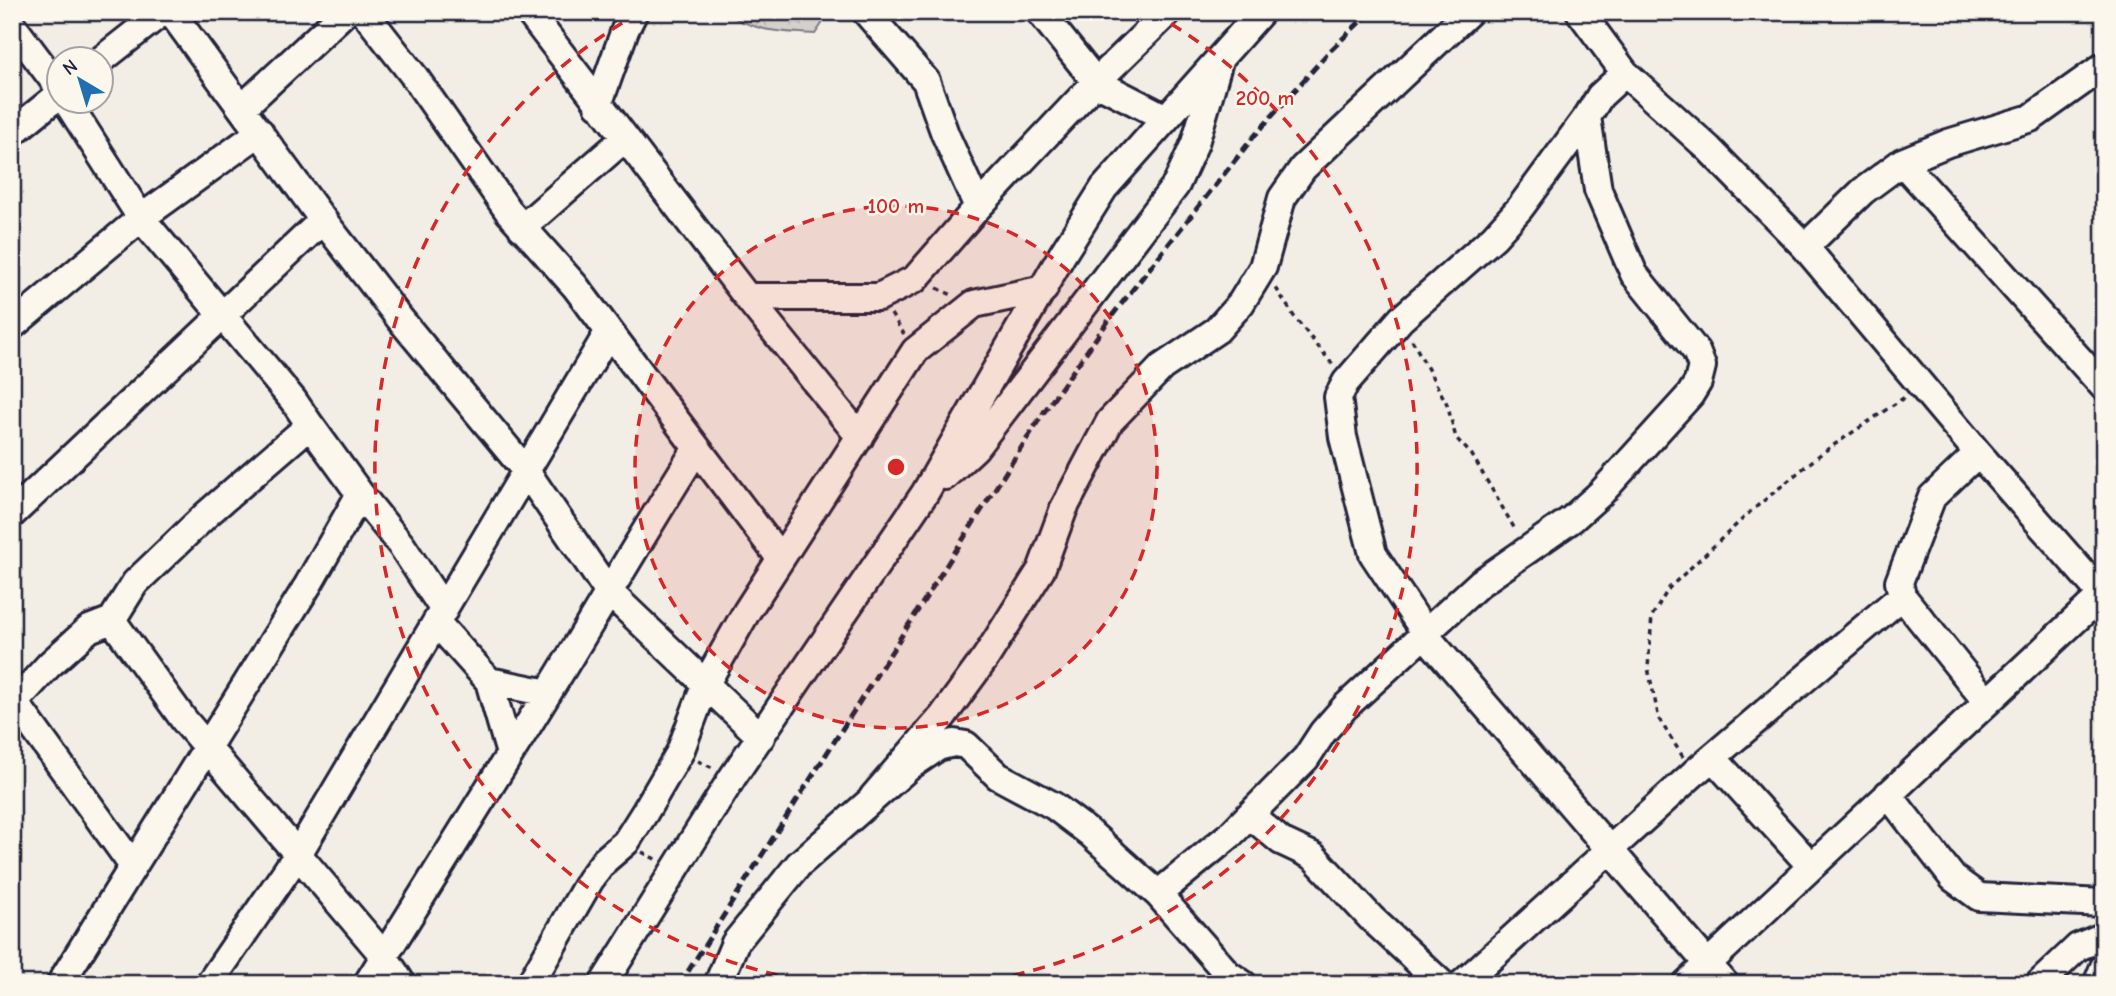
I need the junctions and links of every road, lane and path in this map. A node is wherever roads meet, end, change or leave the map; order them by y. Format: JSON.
{"nodes":[{"id":1,"x":162,"y":12,"type":"edge"},
{"id":2,"x":171,"y":12,"type":"edge"},
{"id":3,"x":345,"y":12,"type":"edge"},
{"id":4,"x":364,"y":12,"type":"edge"},
{"id":5,"x":529,"y":12,"type":"edge"},
{"id":6,"x":634,"y":12,"type":"edge"},
{"id":7,"x":866,"y":12,"type":"edge"},
{"id":8,"x":1040,"y":12,"type":"edge"},
{"id":9,"x":1168,"y":12,"type":"edge"},
{"id":10,"x":1261,"y":12,"type":"edge"},
{"id":11,"x":1469,"y":12,"type":"edge"},
{"id":12,"x":1580,"y":12,"type":"edge"},
{"id":13,"x":12,"y":25,"type":"edge"},
{"id":14,"x":116,"y":48,"type":"edge"},
{"id":15,"x":1221,"y":54,"type":"junction"},
{"id":16,"x":2104,"y":66,"type":"edge"},
{"id":17,"x":46,"y":72,"type":"edge"},
{"id":18,"x":1625,"y":73,"type":"junction"},
{"id":19,"x":1096,"y":82,"type":"junction"},
{"id":20,"x":46,"y":104,"type":"edge"},
{"id":21,"x":598,"y":105,"type":"junction"},
{"id":22,"x":242,"y":108,"type":"junction"},
{"id":23,"x":76,"y":116,"type":"edge"},
{"id":24,"x":1164,"y":117,"type":"junction"},
{"id":25,"x":1587,"y":117,"type":"junction"},
{"id":26,"x":260,"y":132,"type":"junction"},
{"id":27,"x":12,"y":133,"type":"edge"},
{"id":28,"x":624,"y":139,"type":"junction"},
{"id":29,"x":1902,"y":162,"type":"junction"},
{"id":30,"x":978,"y":207,"type":"junction"},
{"id":31,"x":141,"y":218,"type":"junction"},
{"id":32,"x":323,"y":220,"type":"junction"},
{"id":33,"x":522,"y":228,"type":"junction"},
{"id":34,"x":1805,"y":247,"type":"junction"},
{"id":35,"x":1263,"y":267,"type":"junction"},
{"id":36,"x":915,"y":279,"type":"junction"},
{"id":37,"x":1044,"y":289,"type":"junction"},
{"id":38,"x":747,"y":297,"type":"junction"},
{"id":39,"x":879,"y":297,"type":"junction"},
{"id":40,"x":974,"y":304,"type":"junction"},
{"id":41,"x":221,"y":314,"type":"junction"},
{"id":42,"x":1401,"y":319,"type":"junction"},
{"id":43,"x":12,"y":326,"type":"edge"},
{"id":44,"x":608,"y":333,"type":"junction"},
{"id":45,"x":915,"y":351,"type":"junction"},
{"id":46,"x":1346,"y":382,"type":"junction"},
{"id":47,"x":1921,"y":386,"type":"junction"},
{"id":48,"x":2104,"y":387,"type":"edge"},
{"id":49,"x":310,"y":425,"type":"junction"},
{"id":50,"x":860,"y":437,"type":"junction"},
{"id":51,"x":696,"y":448,"type":"junction"},
{"id":52,"x":1978,"y":453,"type":"junction"},
{"id":53,"x":526,"y":471,"type":"junction"},
{"id":54,"x":925,"y":493,"type":"junction"},
{"id":55,"x":360,"y":494,"type":"junction"},
{"id":56,"x":12,"y":514,"type":"edge"},
{"id":57,"x":1527,"y":550,"type":"junction"},
{"id":58,"x":780,"y":558,"type":"junction"},
{"id":59,"x":607,"y":590,"type":"junction"},
{"id":60,"x":2103,"y":595,"type":"edge"},
{"id":61,"x":1902,"y":596,"type":"junction"},
{"id":62,"x":440,"y":616,"type":"junction"},
{"id":63,"x":112,"y":620,"type":"junction"},
{"id":64,"x":1427,"y":635,"type":"junction"},
{"id":65,"x":489,"y":681,"type":"junction"},
{"id":66,"x":705,"y":685,"type":"junction"},
{"id":67,"x":548,"y":694,"type":"junction"},
{"id":68,"x":14,"y":700,"type":"edge"},
{"id":69,"x":1987,"y":702,"type":"junction"},
{"id":70,"x":761,"y":737,"type":"junction"},
{"id":71,"x":207,"y":746,"type":"junction"},
{"id":72,"x":680,"y":752,"type":"junction"},
{"id":73,"x":510,"y":754,"type":"junction"},
{"id":74,"x":1704,"y":766,"type":"junction"},
{"id":75,"x":732,"y":778,"type":"junction"},
{"id":76,"x":1888,"y":794,"type":"junction"},
{"id":77,"x":873,"y":797,"type":"junction"},
{"id":78,"x":1251,"y":815,"type":"junction"},
{"id":79,"x":626,"y":842,"type":"junction"},
{"id":80,"x":1609,"y":848,"type":"junction"},
{"id":81,"x":298,"y":853,"type":"junction"},
{"id":82,"x":133,"y":866,"type":"junction"},
{"id":83,"x":1811,"y":866,"type":"junction"},
{"id":84,"x":674,"y":870,"type":"junction"},
{"id":85,"x":1158,"y":894,"type":"junction"},
{"id":86,"x":2104,"y":903,"type":"edge"},
{"id":87,"x":2104,"y":936,"type":"edge"},
{"id":88,"x":383,"y":956,"type":"junction"},
{"id":89,"x":1708,"y":963,"type":"junction"},
{"id":90,"x":2104,"y":967,"type":"edge"},
{"id":91,"x":60,"y":984,"type":"edge"},
{"id":92,"x":209,"y":984,"type":"edge"},
{"id":93,"x":367,"y":984,"type":"edge"},
{"id":94,"x":402,"y":984,"type":"edge"},
{"id":95,"x":530,"y":984,"type":"edge"},
{"id":96,"x":603,"y":984,"type":"edge"},
{"id":97,"x":718,"y":984,"type":"edge"},
{"id":98,"x":1243,"y":984,"type":"edge"},
{"id":99,"x":1441,"y":984,"type":"edge"},
{"id":100,"x":1462,"y":984,"type":"edge"},
{"id":101,"x":1686,"y":984,"type":"edge"},
{"id":102,"x":1725,"y":984,"type":"edge"},
{"id":103,"x":2039,"y":984,"type":"edge"},
{"id":104,"x":2097,"y":984,"type":"edge"}],
"edges":[{"from":1,"to":14,"type":"street"},
{"from":2,"to":22,"type":"street"},
{"from":3,"to":22,"type":"street"},
{"from":4,"to":33,"type":"street"},
{"from":5,"to":21,"type":"street"},
{"from":6,"to":21,"type":"street"},
{"from":7,"to":30,"type":"street"},
{"from":8,"to":19,"type":"street"},
{"from":9,"to":19,"type":"street"},
{"from":10,"to":15,"type":"street"},
{"from":11,"to":35,"type":"street"},
{"from":12,"to":18,"type":"street"},
{"from":13,"to":17,"type":"street"},
{"from":15,"to":24,"type":"street"},
{"from":15,"to":54,"type":"street"},
{"from":16,"to":29,"type":"street"},
{"from":18,"to":25,"type":"street"},
{"from":18,"to":34,"type":"street"},
{"from":19,"to":24,"type":"street"},
{"from":19,"to":30,"type":"street"},
{"from":20,"to":27,"type":"street"},
{"from":21,"to":28,"type":"street"},
{"from":22,"to":26,"type":"street"},
{"from":23,"to":31,"type":"street"},
{"from":24,"to":37,"type":"street"},
{"from":25,"to":42,"type":"street"},
{"from":25,"to":57,"type":"street"},
{"from":26,"to":31,"type":"street"},
{"from":26,"to":32,"type":"street"},
{"from":28,"to":33,"type":"street"},
{"from":28,"to":38,"type":"street"},
{"from":29,"to":34,"type":"street"},
{"from":29,"to":48,"type":"street"},
{"from":30,"to":36,"type":"street"},
{"from":31,"to":41,"type":"street"},
{"from":31,"to":43,"type":"street"},
{"from":32,"to":41,"type":"street"},
{"from":32,"to":53,"type":"street"},
{"from":33,"to":44,"type":"street"},
{"from":34,"to":47,"type":"street"},
{"from":35,"to":46,"type":"path"},
{"from":35,"to":77,"type":"street"},
{"from":36,"to":39,"type":"street"},
{"from":36,"to":40,"type":"path"},
{"from":37,"to":40,"type":"street"},
{"from":37,"to":54,"type":"street"},
{"from":38,"to":39,"type":"street"},
{"from":38,"to":50,"type":"street"},
{"from":39,"to":45,"type":"path"},
{"from":40,"to":45,"type":"street"},
{"from":41,"to":49,"type":"street"},
{"from":41,"to":56,"type":"street"},
{"from":42,"to":46,"type":"street"},
{"from":42,"to":57,"type":"path"},
{"from":44,"to":51,"type":"street"},
{"from":44,"to":53,"type":"street"},
{"from":45,"to":50,"type":"street"},
{"from":46,"to":64,"type":"street"},
{"from":47,"to":52,"type":"street"},
{"from":47,"to":74,"type":"path"},
{"from":49,"to":55,"type":"street"},
{"from":49,"to":63,"type":"street"},
{"from":50,"to":58,"type":"street"},
{"from":51,"to":58,"type":"street"},
{"from":51,"to":59,"type":"street"},
{"from":52,"to":60,"type":"street"},
{"from":52,"to":61,"type":"street"},
{"from":53,"to":59,"type":"street"},
{"from":53,"to":62,"type":"street"},
{"from":54,"to":70,"type":"street"},
{"from":55,"to":62,"type":"street"},
{"from":55,"to":71,"type":"street"},
{"from":57,"to":64,"type":"street"},
{"from":58,"to":66,"type":"street"},
{"from":59,"to":66,"type":"street"},
{"from":59,"to":67,"type":"street"},
{"from":60,"to":69,"type":"street"},
{"from":61,"to":69,"type":"street"},
{"from":61,"to":74,"type":"street"},
{"from":62,"to":65,"type":"street"},
{"from":62,"to":81,"type":"street"},
{"from":63,"to":68,"type":"street"},
{"from":63,"to":71,"type":"street"},
{"from":64,"to":78,"type":"street"},
{"from":64,"to":80,"type":"street"},
{"from":65,"to":67,"type":"street"},
{"from":65,"to":73,"type":"street"},
{"from":66,"to":70,"type":"street"},
{"from":66,"to":72,"type":"street"},
{"from":67,"to":73,"type":"street"},
{"from":68,"to":82,"type":"street"},
{"from":69,"to":76,"type":"street"},
{"from":70,"to":75,"type":"street"},
{"from":71,"to":81,"type":"street"},
{"from":71,"to":82,"type":"street"},
{"from":72,"to":75,"type":"path"},
{"from":72,"to":79,"type":"street"},
{"from":73,"to":88,"type":"street"},
{"from":74,"to":80,"type":"street"},
{"from":74,"to":83,"type":"street"},
{"from":75,"to":84,"type":"street"},
{"from":76,"to":83,"type":"street"},
{"from":76,"to":86,"type":"street"},
{"from":77,"to":85,"type":"street"},
{"from":77,"to":97,"type":"street"},
{"from":78,"to":85,"type":"street"},
{"from":78,"to":99,"type":"street"},
{"from":79,"to":84,"type":"path"},
{"from":79,"to":95,"type":"street"},
{"from":80,"to":89,"type":"street"},
{"from":80,"to":100,"type":"street"},
{"from":81,"to":88,"type":"street"},
{"from":81,"to":92,"type":"street"},
{"from":82,"to":91,"type":"street"},
{"from":83,"to":89,"type":"street"},
{"from":84,"to":96,"type":"street"},
{"from":85,"to":98,"type":"street"},
{"from":87,"to":103,"type":"street"},
{"from":88,"to":93,"type":"street"},
{"from":88,"to":94,"type":"street"},
{"from":89,"to":101,"type":"street"},
{"from":89,"to":102,"type":"street"},
{"from":90,"to":104,"type":"street"}]}
